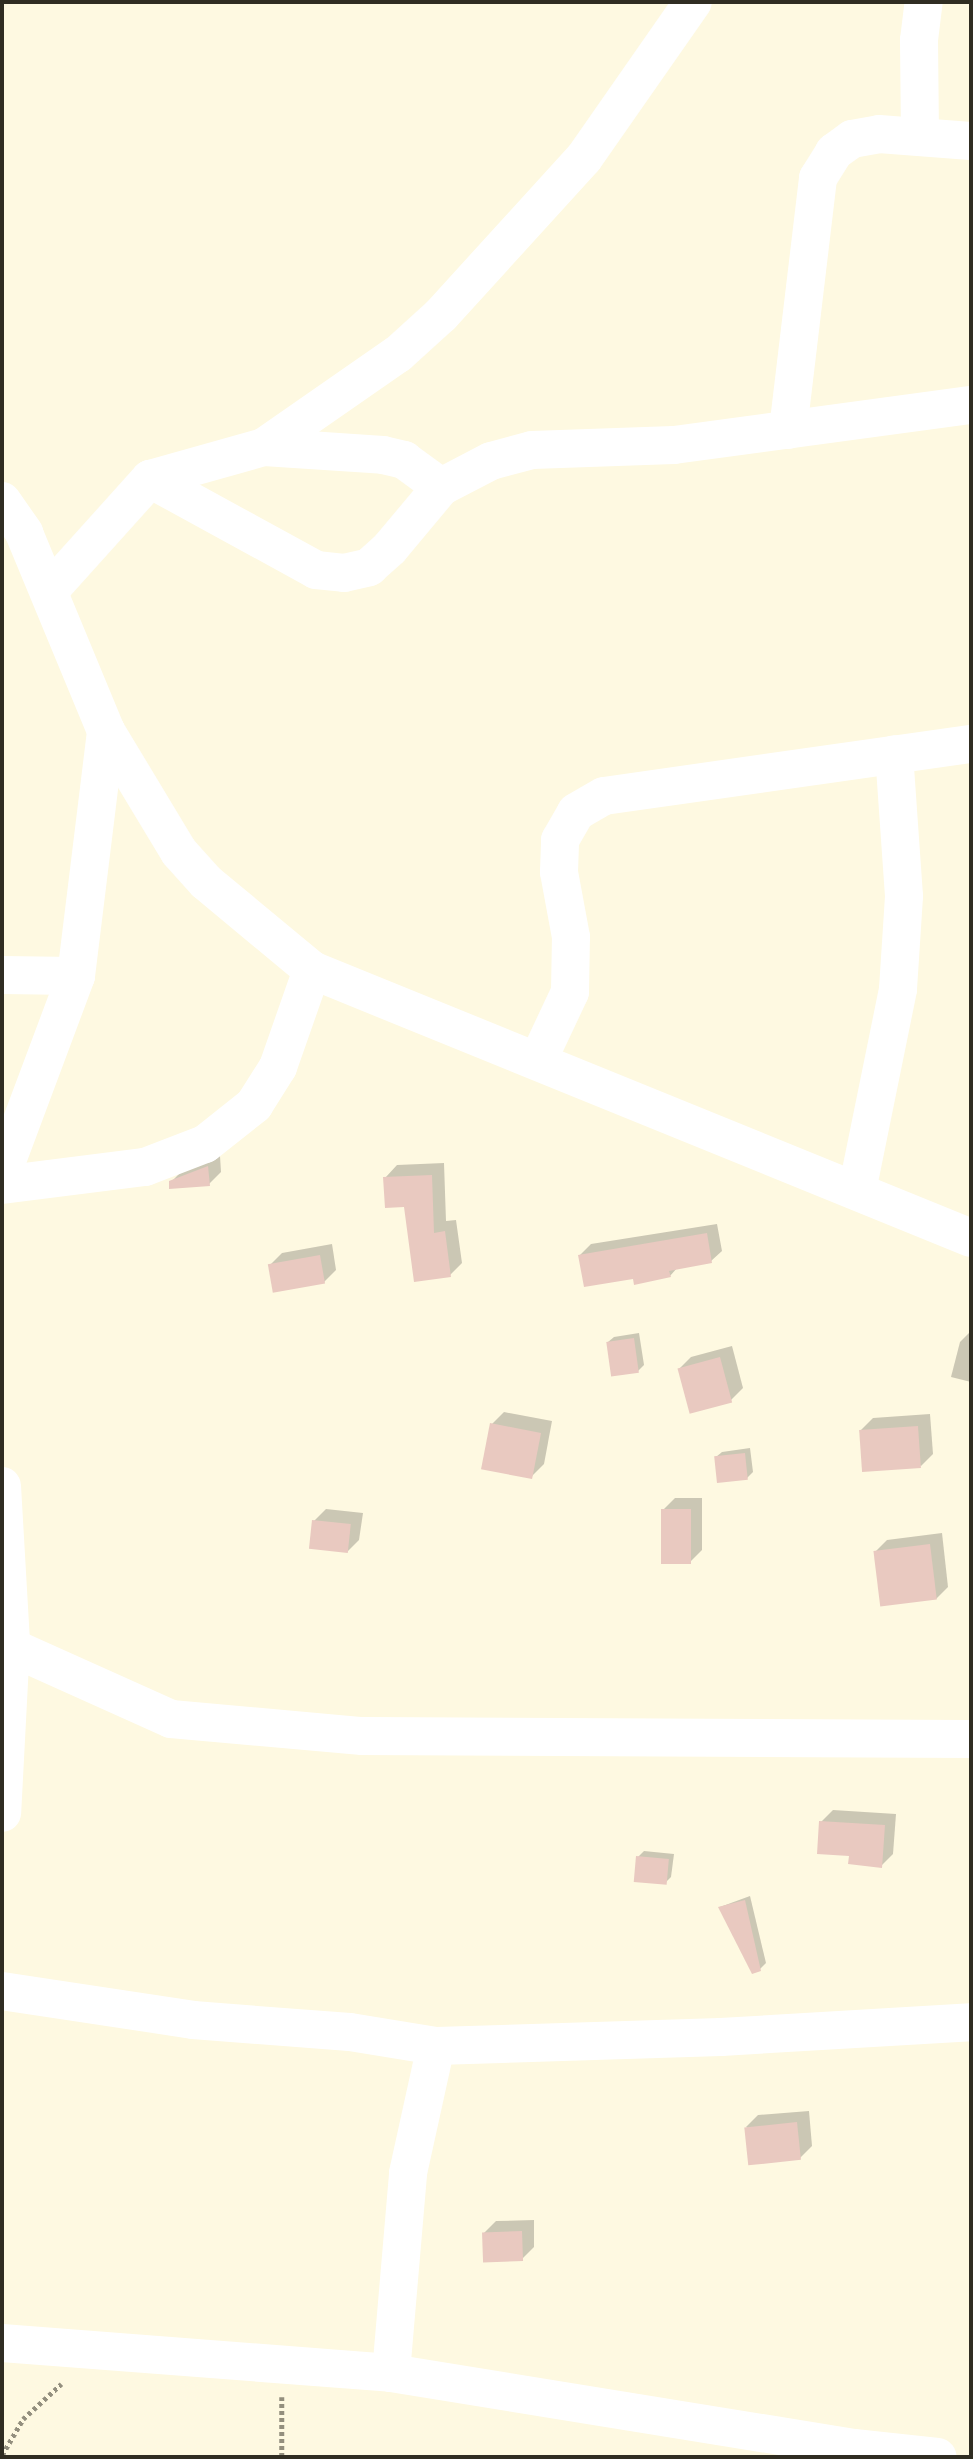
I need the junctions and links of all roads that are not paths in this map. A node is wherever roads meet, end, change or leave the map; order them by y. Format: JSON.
{"nodes":[{"id":1,"x":693,"y":2,"type":"edge"},
{"id":2,"x":925,"y":2,"type":"edge"},
{"id":3,"x":920,"y":136,"type":"junction"},
{"id":4,"x":971,"y":141,"type":"edge"},
{"id":5,"x":971,"y":405,"type":"edge"},
{"id":6,"x":788,"y":430,"type":"junction"},
{"id":7,"x":264,"y":447,"type":"junction"},
{"id":8,"x":150,"y":479,"type":"junction"},
{"id":9,"x":440,"y":486,"type":"junction"},
{"id":10,"x":2,"y":501,"type":"edge"},
{"id":11,"x":49,"y":591,"type":"junction"},
{"id":12,"x":106,"y":731,"type":"junction"},
{"id":13,"x":971,"y":744,"type":"edge"},
{"id":14,"x":894,"y":754,"type":"junction"},
{"id":15,"x":312,"y":970,"type":"junction"},
{"id":16,"x":2,"y":975,"type":"edge"},
{"id":17,"x":76,"y":976,"type":"junction"},
{"id":18,"x":538,"y":1060,"type":"junction"},
{"id":19,"x":2,"y":1174,"type":"edge"},
{"id":20,"x":2,"y":1185,"type":"edge"},
{"id":21,"x":856,"y":1191,"type":"junction"},
{"id":22,"x":971,"y":1238,"type":"edge"},
{"id":23,"x":2,"y":1486,"type":"edge"},
{"id":24,"x":6,"y":1643,"type":"edge"},
{"id":25,"x":971,"y":1739,"type":"edge"},
{"id":26,"x":2,"y":1813,"type":"edge"},
{"id":27,"x":2,"y":1991,"type":"edge"},
{"id":28,"x":971,"y":2022,"type":"edge"},
{"id":29,"x":436,"y":2046,"type":"junction"},
{"id":30,"x":2,"y":2343,"type":"edge"},
{"id":31,"x":391,"y":2373,"type":"junction"},
{"id":32,"x":853,"y":2453,"type":"edge"},
{"id":33,"x":938,"y":2457,"type":"edge"}],
"edges":[{"from":1,"to":7,"type":"street"},
{"from":2,"to":3,"type":"street"},
{"from":3,"to":4,"type":"street"},
{"from":3,"to":6,"type":"street"},
{"from":5,"to":6,"type":"street"},
{"from":6,"to":9,"type":"street"},
{"from":7,"to":8,"type":"street"},
{"from":7,"to":9,"type":"street"},
{"from":8,"to":9,"type":"street"},
{"from":8,"to":11,"type":"street"},
{"from":10,"to":11,"type":"street"},
{"from":11,"to":12,"type":"street"},
{"from":12,"to":15,"type":"street"},
{"from":12,"to":17,"type":"street"},
{"from":13,"to":14,"type":"street"},
{"from":14,"to":18,"type":"street"},
{"from":14,"to":21,"type":"street"},
{"from":15,"to":18,"type":"street"},
{"from":15,"to":20,"type":"street"},
{"from":16,"to":17,"type":"street"},
{"from":17,"to":19,"type":"street"},
{"from":18,"to":21,"type":"street"},
{"from":21,"to":22,"type":"street"},
{"from":23,"to":24,"type":"street"},
{"from":24,"to":25,"type":"street"},
{"from":24,"to":26,"type":"street"},
{"from":27,"to":29,"type":"street"},
{"from":28,"to":29,"type":"street"},
{"from":29,"to":31,"type":"street"},
{"from":30,"to":31,"type":"street"},
{"from":31,"to":32,"type":"street"},
{"from":32,"to":33,"type":"street"}]}
